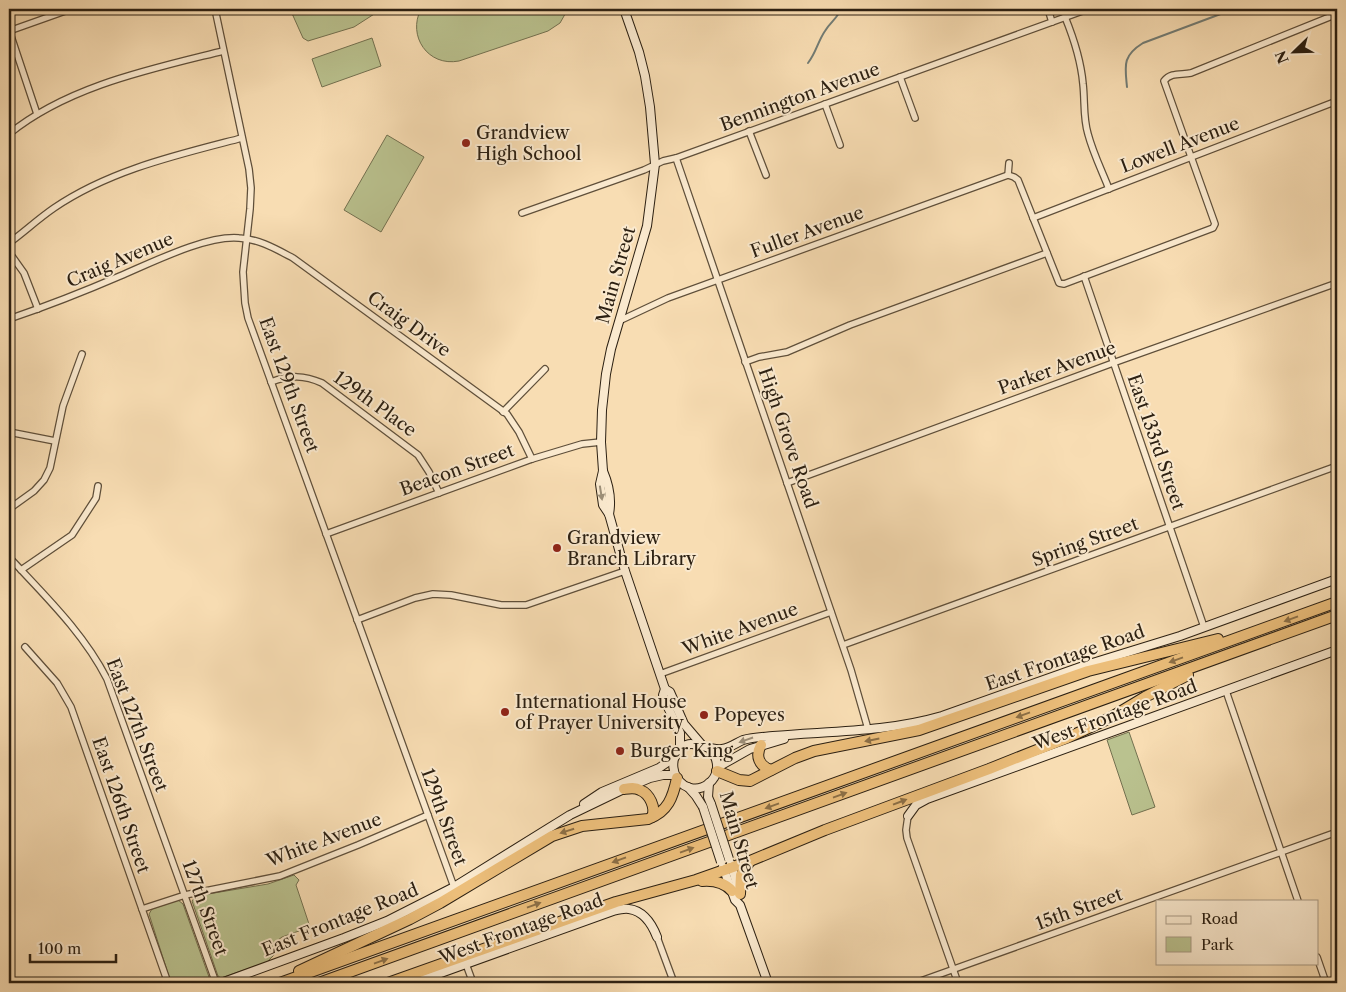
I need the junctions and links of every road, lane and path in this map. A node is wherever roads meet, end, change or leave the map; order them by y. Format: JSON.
{"nodes":[{"id":1,"x":71,"y":9,"type":"edge"},
{"id":2,"x":214,"y":9,"type":"edge"},
{"id":3,"x":624,"y":9,"type":"edge"},
{"id":4,"x":1048,"y":9,"type":"edge"},
{"id":5,"x":1088,"y":9,"type":"edge"},
{"id":6,"x":1337,"y":14,"type":"edge"},
{"id":7,"x":1065,"y":17,"type":"junction"},
{"id":8,"x":1052,"y":22,"type":"junction"},
{"id":9,"x":9,"y":30,"type":"edge"},
{"id":10,"x":223,"y":51,"type":"junction"},
{"id":11,"x":900,"y":77,"type":"junction"},
{"id":12,"x":1337,"y":101,"type":"edge"},
{"id":13,"x":824,"y":104,"type":"junction"},
{"id":14,"x":37,"y":114,"type":"junction"},
{"id":15,"x":915,"y":118,"type":"dead end"},
{"id":16,"x":749,"y":131,"type":"junction"},
{"id":17,"x":9,"y":134,"type":"edge"},
{"id":18,"x":242,"y":138,"type":"junction"},
{"id":19,"x":840,"y":145,"type":"dead end"},
{"id":20,"x":1191,"y":157,"type":"junction"},
{"id":21,"x":676,"y":158,"type":"junction"},
{"id":22,"x":1010,"y":163,"type":"dead end"},
{"id":23,"x":655,"y":164,"type":"junction"},
{"id":24,"x":766,"y":175,"type":"dead end"},
{"id":25,"x":1008,"y":175,"type":"junction"},
{"id":26,"x":1109,"y":189,"type":"junction"},
{"id":27,"x":522,"y":213,"type":"dead end"},
{"id":28,"x":1033,"y":218,"type":"junction"},
{"id":29,"x":246,"y":239,"type":"junction"},
{"id":30,"x":9,"y":243,"type":"edge"},
{"id":31,"x":9,"y":252,"type":"edge"},
{"id":32,"x":1047,"y":254,"type":"junction"},
{"id":33,"x":1084,"y":276,"type":"junction"},
{"id":34,"x":717,"y":280,"type":"junction"},
{"id":35,"x":1337,"y":283,"type":"edge"},
{"id":36,"x":38,"y":309,"type":"junction"},
{"id":37,"x":9,"y":319,"type":"edge"},
{"id":38,"x":619,"y":321,"type":"junction"},
{"id":39,"x":82,"y":354,"type":"dead end"},
{"id":40,"x":746,"y":362,"type":"junction"},
{"id":41,"x":1113,"y":363,"type":"junction"},
{"id":42,"x":545,"y":370,"type":"dead end"},
{"id":43,"x":271,"y":382,"type":"junction"},
{"id":44,"x":503,"y":412,"type":"junction"},
{"id":45,"x":9,"y":432,"type":"edge"},
{"id":46,"x":55,"y":440,"type":"junction"},
{"id":47,"x":601,"y":442,"type":"junction"},
{"id":48,"x":532,"y":459,"type":"junction"},
{"id":49,"x":1337,"y":466,"type":"edge"},
{"id":50,"x":787,"y":484,"type":"junction"},
{"id":51,"x":98,"y":486,"type":"dead end"},
{"id":52,"x":439,"y":493,"type":"junction"},
{"id":53,"x":9,"y":509,"type":"edge"},
{"id":54,"x":1169,"y":528,"type":"junction"},
{"id":55,"x":326,"y":534,"type":"junction"},
{"id":56,"x":9,"y":557,"type":"edge"},
{"id":57,"x":21,"y":570,"type":"junction"},
{"id":58,"x":625,"y":571,"type":"junction"},
{"id":59,"x":1337,"y":579,"type":"edge"},
{"id":60,"x":1337,"y":602,"type":"edge"},
{"id":61,"x":831,"y":612,"type":"junction"},
{"id":62,"x":1337,"y":615,"type":"edge"},
{"id":63,"x":357,"y":620,"type":"junction"},
{"id":64,"x":1204,"y":627,"type":"junction"},
{"id":65,"x":1239,"y":638,"type":"junction"},
{"id":66,"x":842,"y":645,"type":"junction"},
{"id":67,"x":25,"y":648,"type":"dead end"},
{"id":68,"x":1337,"y":650,"type":"edge"},
{"id":69,"x":1225,"y":655,"type":"junction"},
{"id":70,"x":660,"y":674,"type":"junction"},
{"id":71,"x":665,"y":688,"type":"junction"},
{"id":72,"x":1226,"y":690,"type":"junction"},
{"id":73,"x":868,"y":729,"type":"junction"},
{"id":74,"x":796,"y":735,"type":"junction"},
{"id":75,"x":761,"y":745,"type":"junction"},
{"id":76,"x":706,"y":747,"type":"junction"},
{"id":77,"x":680,"y":750,"type":"junction"},
{"id":78,"x":675,"y":757,"type":"junction"},
{"id":79,"x":407,"y":758,"type":"joint"},
{"id":80,"x":718,"y":769,"type":"junction"},
{"id":81,"x":771,"y":770,"type":"junction"},
{"id":82,"x":676,"y":776,"type":"junction"},
{"id":83,"x":709,"y":783,"type":"junction"},
{"id":84,"x":688,"y":787,"type":"junction"},
{"id":85,"x":624,"y":788,"type":"junction"},
{"id":86,"x":707,"y":806,"type":"junction"},
{"id":87,"x":428,"y":814,"type":"junction"},
{"id":88,"x":570,"y":815,"type":"junction"},
{"id":89,"x":908,"y":816,"type":"joint"},
{"id":90,"x":652,"y":817,"type":"junction"},
{"id":91,"x":1337,"y":832,"type":"edge"},
{"id":92,"x":166,"y":844,"type":"joint"},
{"id":93,"x":1280,"y":852,"type":"junction"},
{"id":94,"x":750,"y":860,"type":"junction"},
{"id":95,"x":726,"y":865,"type":"junction"},
{"id":96,"x":696,"y":880,"type":"junction"},
{"id":97,"x":454,"y":887,"type":"junction"},
{"id":98,"x":185,"y":894,"type":"junction"},
{"id":99,"x":737,"y":897,"type":"junction"},
{"id":100,"x":1298,"y":900,"type":"edge"},
{"id":101,"x":142,"y":909,"type":"junction"},
{"id":102,"x":657,"y":936,"type":"joint"},
{"id":103,"x":1318,"y":960,"type":"edge"},
{"id":104,"x":466,"y":964,"type":"junction"},
{"id":105,"x":953,"y":970,"type":"junction"},
{"id":106,"x":168,"y":983,"type":"edge"},
{"id":107,"x":216,"y":983,"type":"edge"},
{"id":108,"x":220,"y":983,"type":"edge"},
{"id":109,"x":273,"y":983,"type":"edge"},
{"id":110,"x":280,"y":983,"type":"edge"},
{"id":111,"x":319,"y":983,"type":"edge"},
{"id":112,"x":388,"y":983,"type":"edge"},
{"id":113,"x":413,"y":983,"type":"edge"},
{"id":114,"x":473,"y":983,"type":"edge"},
{"id":115,"x":674,"y":983,"type":"edge"},
{"id":116,"x":768,"y":983,"type":"edge"},
{"id":117,"x":915,"y":983,"type":"edge"},
{"id":118,"x":958,"y":983,"type":"edge"},
{"id":119,"x":1326,"y":983,"type":"edge"}],
"edges":[{"from":1,"to":9,"type":"street"},
{"from":2,"to":10,"type":"street","name":"East 129th Street"},
{"from":3,"to":23,"type":"street","name":"Main Street"},
{"from":4,"to":8,"type":"street"},
{"from":5,"to":7,"type":"street","name":"Bennington Avenue"},
{"from":6,"to":20,"type":"street"},
{"from":7,"to":8,"type":"street","name":"Bennington Avenue"},
{"from":7,"to":26,"type":"street"},
{"from":8,"to":11,"type":"street","name":"Bennington Avenue"},
{"from":9,"to":14,"type":"street"},
{"from":10,"to":14,"type":"street"},
{"from":10,"to":18,"type":"street","name":"East 129th Street"},
{"from":11,"to":13,"type":"street","name":"Bennington Avenue"},
{"from":11,"to":15,"type":"street"},
{"from":12,"to":20,"type":"street","name":"Lowell Avenue"},
{"from":13,"to":16,"type":"street","name":"Bennington Avenue"},
{"from":13,"to":19,"type":"street"},
{"from":14,"to":17,"type":"street"},
{"from":16,"to":21,"type":"street","name":"Bennington Avenue"},
{"from":16,"to":24,"type":"street"},
{"from":18,"to":29,"type":"street","name":"East 129th Street"},
{"from":18,"to":30,"type":"street"},
{"from":20,"to":26,"type":"street","name":"Lowell Avenue"},
{"from":20,"to":33,"type":"street"},
{"from":21,"to":23,"type":"street","name":"Bennington Avenue"},
{"from":21,"to":34,"type":"street","name":"High Grove Road"},
{"from":22,"to":25,"type":"street"},
{"from":23,"to":27,"type":"street","name":"Bennington Avenue"},
{"from":23,"to":38,"type":"street","name":"Main Street"},
{"from":25,"to":28,"type":"street"},
{"from":25,"to":34,"type":"street","name":"Fuller Avenue"},
{"from":26,"to":28,"type":"street","name":"Lowell Avenue"},
{"from":28,"to":32,"type":"street"},
{"from":29,"to":36,"type":"street","name":"Craig Avenue"},
{"from":29,"to":43,"type":"street","name":"East 129th Street"},
{"from":29,"to":44,"type":"street","name":"Craig Drive"},
{"from":31,"to":36,"type":"street"},
{"from":32,"to":33,"type":"street"},
{"from":32,"to":40,"type":"street"},
{"from":33,"to":41,"type":"street","name":"East 133rd Street"},
{"from":34,"to":38,"type":"street","name":"Fuller Avenue"},
{"from":34,"to":40,"type":"street","name":"High Grove Road"},
{"from":35,"to":41,"type":"street","name":"Parker Avenue"},
{"from":36,"to":37,"type":"street","name":"Craig Avenue"},
{"from":38,"to":47,"type":"street","name":"Main Street"},
{"from":39,"to":46,"type":"street"},
{"from":40,"to":50,"type":"street","name":"High Grove Road"},
{"from":41,"to":50,"type":"street","name":"Parker Avenue"},
{"from":41,"to":54,"type":"street","name":"East 133rd Street"},
{"from":42,"to":44,"type":"street"},
{"from":43,"to":52,"type":"street","name":"129th Place"},
{"from":43,"to":55,"type":"street","name":"East 129th Street"},
{"from":44,"to":48,"type":"street","name":"Craig Drive"},
{"from":45,"to":46,"type":"street"},
{"from":46,"to":53,"type":"street"},
{"from":47,"to":48,"type":"street","name":"Beacon Street"},
{"from":47,"to":58,"type":"street","name":"Main Street"},
{"from":48,"to":52,"type":"street","name":"Beacon Street"},
{"from":49,"to":54,"type":"street","name":"Spring Street"},
{"from":50,"to":61,"type":"street","name":"High Grove Road"},
{"from":51,"to":57,"type":"street"},
{"from":52,"to":55,"type":"street","name":"Beacon Street"},
{"from":54,"to":64,"type":"street","name":"East 133rd Street"},
{"from":54,"to":66,"type":"street","name":"Spring Street"},
{"from":55,"to":63,"type":"street","name":"East 129th Street"},
{"from":56,"to":57,"type":"street","name":"East 127th Street"},
{"from":57,"to":92,"type":"street","name":"East 127th Street"},
{"from":58,"to":63,"type":"street"},
{"from":58,"to":70,"type":"street","name":"Main Street"},
{"from":59,"to":64,"type":"street","name":"East Frontage Road"},
{"from":60,"to":65,"type":"highway","one_way":true},
{"from":61,"to":66,"type":"street","name":"High Grove Road"},
{"from":61,"to":70,"type":"street","name":"White Avenue"},
{"from":62,"to":69,"type":"highway"},
{"from":63,"to":79,"type":"street","name":"East 129th Street"},
{"from":64,"to":73,"type":"street","name":"East Frontage Road"},
{"from":65,"to":81,"type":"highway","one_way":true},
{"from":65,"to":110,"type":"highway","one_way":true},
{"from":66,"to":73,"type":"street","name":"High Grove Road"},
{"from":67,"to":101,"type":"street","name":"East 126th Street"},
{"from":68,"to":72,"type":"street","name":"West Frontage Road"},
{"from":94,"to":69,"type":"highway","one_way":true},
{"from":111,"to":69,"type":"highway","one_way":true},
{"from":70,"to":71,"type":"street","name":"Main Street"},
{"from":71,"to":76,"type":"street","name":"Main Street"},
{"from":71,"to":77,"type":"street","name":"Main Street"},
{"from":72,"to":89,"type":"street","name":"West Frontage Road"},
{"from":72,"to":93,"type":"street"},
{"from":73,"to":74,"type":"street","name":"East Frontage Road"},
{"from":74,"to":75,"type":"street","name":"East Frontage Road"},
{"from":74,"to":76,"type":"street","name":"East Frontage Road","one_way":true},
{"from":75,"to":80,"type":"street","name":"East Frontage Road"},
{"from":75,"to":81,"type":"highway"},
{"from":76,"to":77,"type":"street"},
{"from":76,"to":80,"type":"street"},
{"from":77,"to":78,"type":"street"},
{"from":78,"to":82,"type":"street"},
{"from":78,"to":88,"type":"street","name":"East Frontage Road"},
{"from":79,"to":87,"type":"street","name":"129th Street"},
{"from":80,"to":81,"type":"highway"},
{"from":80,"to":83,"type":"street"},
{"from":82,"to":84,"type":"street"},
{"from":82,"to":85,"type":"street","name":"East Frontage Road"},
{"from":82,"to":90,"type":"highway"},
{"from":83,"to":84,"type":"street"},
{"from":83,"to":86,"type":"street","name":"Main Street"},
{"from":84,"to":86,"type":"street","name":"Main Street"},
{"from":85,"to":88,"type":"street","name":"East Frontage Road"},
{"from":85,"to":90,"type":"highway"},
{"from":86,"to":95,"type":"street","name":"Main Street","bridge":true},
{"from":87,"to":97,"type":"street","name":"129th Street"},
{"from":87,"to":98,"type":"street","name":"White Avenue"},
{"from":88,"to":97,"type":"street","name":"East Frontage Road"},
{"from":89,"to":105,"type":"street"},
{"from":90,"to":109,"type":"highway","one_way":true},
{"from":91,"to":93,"type":"street","name":"15th Street"},
{"from":92,"to":98,"type":"street","name":"127th Street"},
{"from":93,"to":100,"type":"street"},
{"from":93,"to":105,"type":"street","name":"15th Street"},
{"from":94,"to":95,"type":"highway"},
{"from":94,"to":99,"type":"highway"},
{"from":95,"to":96,"type":"highway"},
{"from":95,"to":99,"type":"street","name":"Main Street"},
{"from":96,"to":99,"type":"highway"},
{"from":96,"to":112,"type":"highway"},
{"from":97,"to":108,"type":"street","name":"East Frontage Road"},
{"from":98,"to":101,"type":"street","name":"White Avenue"},
{"from":98,"to":107,"type":"street","name":"127th Street"},
{"from":99,"to":116,"type":"street","name":"Main Street"},
{"from":101,"to":106,"type":"street","name":"East 126th Street"},
{"from":102,"to":104,"type":"street","name":"West Frontage Road"},
{"from":102,"to":115,"type":"street"},
{"from":103,"to":119,"type":"street"},
{"from":104,"to":113,"type":"street","name":"West Frontage Road"},
{"from":104,"to":114,"type":"street"},
{"from":105,"to":117,"type":"street","name":"15th Street"},
{"from":105,"to":118,"type":"street"}]}
